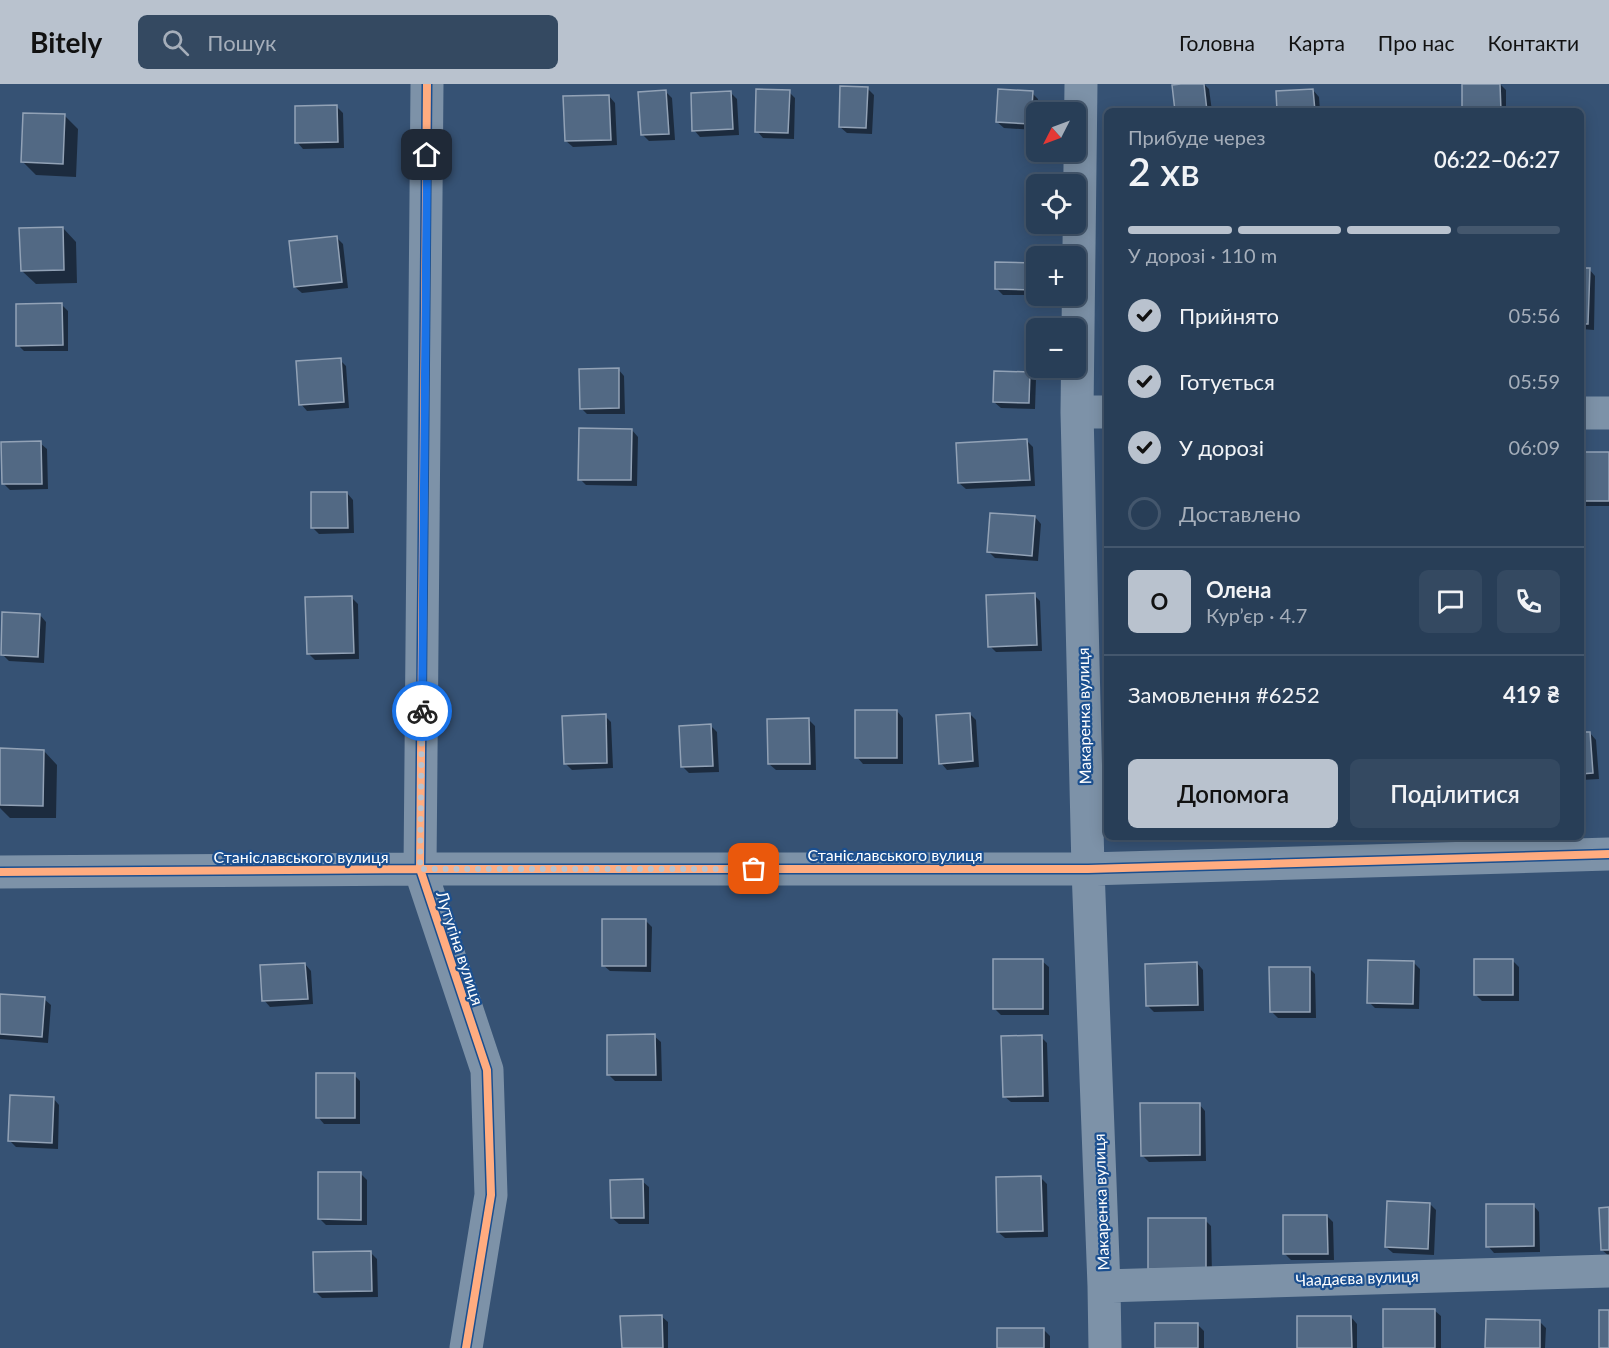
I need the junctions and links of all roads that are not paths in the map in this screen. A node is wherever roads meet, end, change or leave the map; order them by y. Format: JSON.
{"nodes":[{"id":1,"x":427,"y":84,"type":"edge"},
{"id":2,"x":1081,"y":84,"type":"edge"},
{"id":3,"x":1092,"y":412,"type":"edge"},
{"id":4,"x":1584,"y":413,"type":"edge"},
{"id":5,"x":1609,"y":413,"type":"edge"},
{"id":6,"x":1609,"y":854,"type":"edge"},
{"id":7,"x":420,"y":869,"type":"junction"},
{"id":8,"x":1088,"y":869,"type":"junction"},
{"id":9,"x":0,"y":872,"type":"edge"},
{"id":10,"x":1609,"y":1271,"type":"edge"},
{"id":11,"x":1104,"y":1286,"type":"junction"},
{"id":12,"x":466,"y":1348,"type":"edge"},
{"id":13,"x":1105,"y":1348,"type":"edge"}],
"edges":[{"from":1,"to":7,"type":"street","name":"Лутугіна вулиця"},
{"from":2,"to":3,"type":"street","name":"Макаренка вулиця"},
{"from":3,"to":8,"type":"street","name":"Макаренка вулиця"},
{"from":4,"to":5,"type":"street"},
{"from":6,"to":8,"type":"street","name":"Станіславського вулиця"},
{"from":7,"to":8,"type":"street","name":"Станіславського вулиця"},
{"from":7,"to":9,"type":"street","name":"Станіславського вулиця"},
{"from":7,"to":12,"type":"street","name":"Лутугіна вулиця"},
{"from":8,"to":11,"type":"street","name":"Макаренка вулиця"},
{"from":10,"to":11,"type":"street","name":"Чаадаєва вулиця"},
{"from":11,"to":13,"type":"street","name":"Макаренка вулиця"}]}
